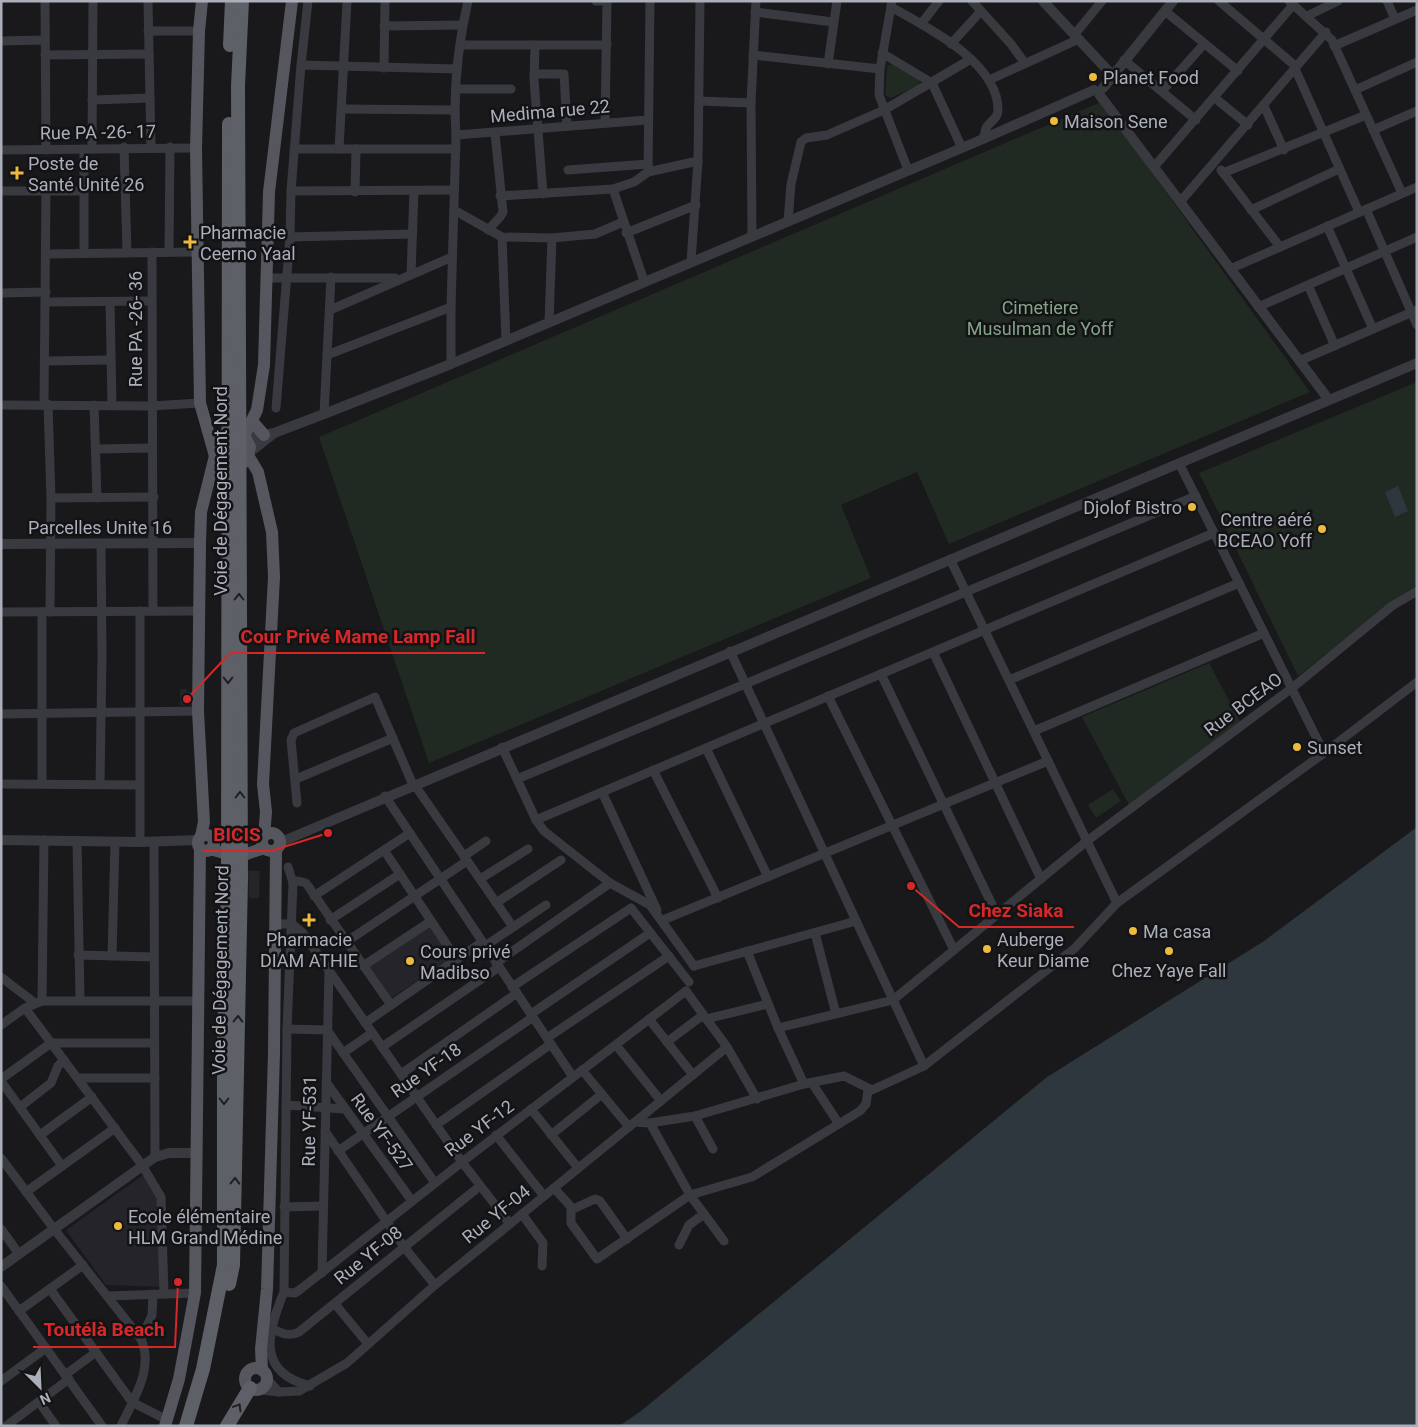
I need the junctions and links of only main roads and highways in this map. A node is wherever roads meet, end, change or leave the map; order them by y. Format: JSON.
{"nodes":[{"id":1,"x":232,"y":1,"type":"edge"},
{"id":2,"x":242,"y":1,"type":"edge"},
{"id":3,"x":292,"y":1,"type":"edge"},
{"id":4,"x":201,"y":4,"type":"edge"},
{"id":5,"x":201,"y":407,"type":"junction"},
{"id":6,"x":255,"y":416,"type":"junction"},
{"id":7,"x":269,"y":434,"type":"road end"},
{"id":8,"x":237,"y":435,"type":"junction"},
{"id":9,"x":214,"y":452,"type":"junction"},
{"id":10,"x":247,"y":458,"type":"junction"},
{"id":11,"x":224,"y":466,"type":"junction"},
{"id":12,"x":206,"y":489,"type":"junction"},
{"id":13,"x":272,"y":841,"type":"junction"},
{"id":14,"x":206,"y":843,"type":"junction"},
{"id":15,"x":235,"y":878,"type":"junction"},
{"id":16,"x":258,"y":1380,"type":"joint"},
{"id":17,"x":166,"y":1423,"type":"edge"},
{"id":18,"x":186,"y":1426,"type":"edge"},
{"id":19,"x":196,"y":1426,"type":"edge"},
{"id":20,"x":227,"y":1426,"type":"edge"}],
"edges":[{"from":1,"to":15,"type":"highway","name":"Voie de Dégagement Nord","one_way":true,"bridge":true},
{"from":15,"to":2,"type":"highway","name":"Voie de Dégagement Nord","one_way":true,"bridge":true},
{"from":3,"to":6,"type":"main road"},
{"from":4,"to":5,"type":"main road"},
{"from":5,"to":8,"type":"main road"},
{"from":5,"to":9,"type":"main road"},
{"from":6,"to":7,"type":"main road"},
{"from":6,"to":8,"type":"main road"},
{"from":8,"to":9,"type":"main road"},
{"from":8,"to":10,"type":"main road"},
{"from":9,"to":11,"type":"main road"},
{"from":9,"to":12,"type":"main road"},
{"from":10,"to":11,"type":"main road"},
{"from":10,"to":13,"type":"main road"},
{"from":11,"to":12,"type":"main road"},
{"from":12,"to":14,"type":"main road"},
{"from":13,"to":14,"type":"main road"},
{"from":13,"to":16,"type":"main road"},
{"from":14,"to":17,"type":"main road"},
{"from":15,"to":18,"type":"highway","name":"Voie de Dégagement Nord","one_way":true},
{"from":19,"to":15,"type":"highway","name":"Voie de Dégagement Nord","one_way":true},
{"from":20,"to":16,"type":"highway","one_way":true}]}
